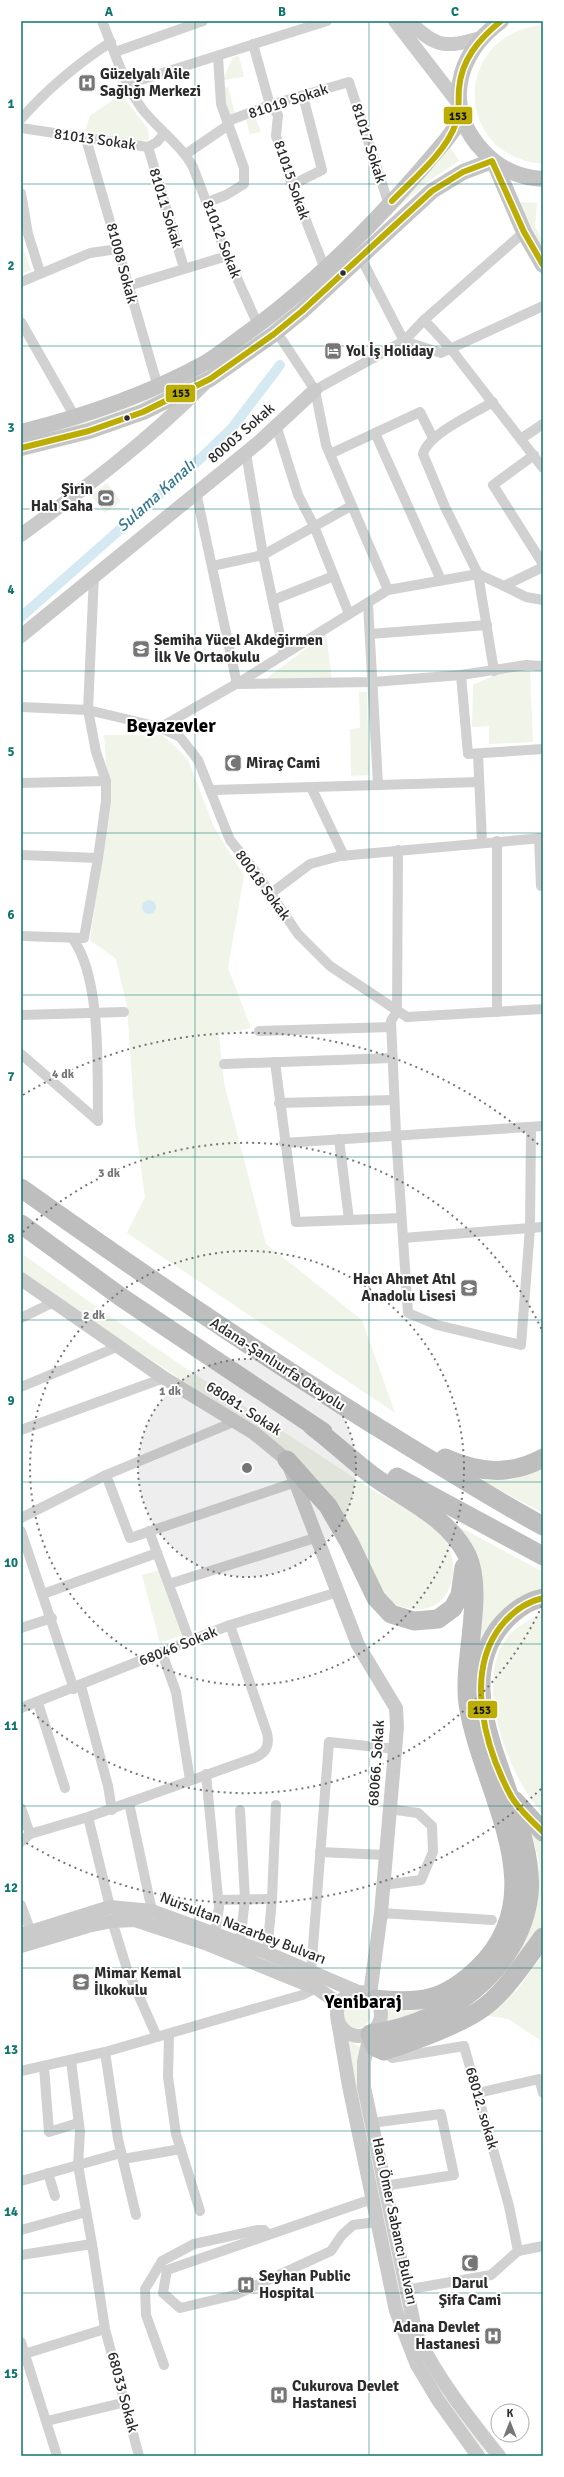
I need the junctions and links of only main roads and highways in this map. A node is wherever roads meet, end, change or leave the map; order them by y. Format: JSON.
{"nodes":[{"id":1,"x":395,"y":21,"type":"edge"},
{"id":2,"x":409,"y":21,"type":"edge"},
{"id":3,"x":501,"y":21,"type":"edge"},
{"id":4,"x":481,"y":38,"type":"junction"},
{"id":5,"x":460,"y":107,"type":"junction"},
{"id":6,"x":493,"y":162,"type":"junction"},
{"id":7,"x":543,"y":179,"type":"edge"},
{"id":8,"x":543,"y":265,"type":"edge"},
{"id":9,"x":210,"y":379,"type":"junction"},
{"id":10,"x":315,"y":390,"type":"road end"},
{"id":11,"x":21,"y":432,"type":"edge"},
{"id":12,"x":21,"y":448,"type":"edge"},
{"id":13,"x":22,"y":534,"type":"edge"},
{"id":14,"x":21,"y":636,"type":"edge"},
{"id":15,"x":21,"y":1188,"type":"edge"},
{"id":16,"x":21,"y":1224,"type":"edge"},
{"id":17,"x":21,"y":1279,"type":"edge"},
{"id":18,"x":334,"y":1401,"type":"junction"},
{"id":19,"x":312,"y":1426,"type":"junction"},
{"id":20,"x":543,"y":1458,"type":"edge"},
{"id":21,"x":287,"y":1460,"type":"junction"},
{"id":22,"x":543,"y":1526,"type":"edge"},
{"id":23,"x":467,"y":1556,"type":"junction"},
{"id":24,"x":543,"y":1556,"type":"edge"},
{"id":25,"x":543,"y":1598,"type":"edge"},
{"id":26,"x":511,"y":1797,"type":"junction"},
{"id":27,"x":543,"y":1832,"type":"edge"},
{"id":28,"x":111,"y":1914,"type":"junction"},
{"id":29,"x":26,"y":1933,"type":"edge"},
{"id":30,"x":543,"y":1937,"type":"edge"},
{"id":31,"x":21,"y":1946,"type":"edge"},
{"id":32,"x":367,"y":1995,"type":"junction"},
{"id":33,"x":338,"y":2015,"type":"junction"},
{"id":34,"x":370,"y":2034,"type":"junction"},
{"id":35,"x":478,"y":2456,"type":"edge"},
{"id":36,"x":499,"y":2456,"type":"edge"}],
"edges":[{"from":1,"to":5,"type":"main road"},
{"from":2,"to":4,"type":"main road"},
{"from":3,"to":4,"type":"main road"},
{"from":4,"to":5,"type":"main road"},
{"from":5,"to":6,"type":"main road"},
{"from":5,"to":11,"type":"main road"},
{"from":6,"to":7,"type":"main road"},
{"from":6,"to":8,"type":"main road"},
{"from":6,"to":9,"type":"main road"},
{"from":9,"to":12,"type":"main road"},
{"from":9,"to":13,"type":"main road"},
{"from":10,"to":14,"type":"main road","name":"80003 Sokak"},
{"from":15,"to":18,"type":"highway","name":"Adana-Şanlıurfa Otoyolu"},
{"from":16,"to":19,"type":"highway","name":"Adana-Şanlıurfa Otoyolu"},
{"from":17,"to":21,"type":"main road","name":"68081. Sokak"},
{"from":18,"to":20,"type":"highway"},
{"from":18,"to":22,"type":"highway","name":"Adana-Şanlıurfa Otoyolu"},
{"from":19,"to":23,"type":"highway"},
{"from":19,"to":24,"type":"highway","name":"Adana-Şanlıurfa Otoyolu"},
{"from":21,"to":23,"type":"highway"},
{"from":21,"to":32,"type":"main road","name":"68066. Sokak"},
{"from":23,"to":32,"type":"highway"},
{"from":25,"to":26,"type":"highway"},
{"from":26,"to":27,"type":"highway"},
{"from":26,"to":34,"type":"highway"},
{"from":28,"to":29,"type":"main road","name":"Nursultan Nazarbey Bulvarı"},
{"from":28,"to":31,"type":"main road","name":"Nursultan Nazarbey Bulvarı"},
{"from":28,"to":32,"type":"main road","name":"Nursultan Nazarbey Bulvarı"},
{"from":28,"to":33,"type":"main road","name":"Nursultan Nazarbey Bulvarı"},
{"from":30,"to":34,"type":"highway"},
{"from":32,"to":33,"type":"main road"},
{"from":32,"to":34,"type":"main road"},
{"from":33,"to":34,"type":"main road"},
{"from":33,"to":35,"type":"main road","name":"Hacı Ömer Sabancı Bulvarı"},
{"from":34,"to":36,"type":"main road","name":"Hacı Ömer Sabancı Bulvarı"}]}
